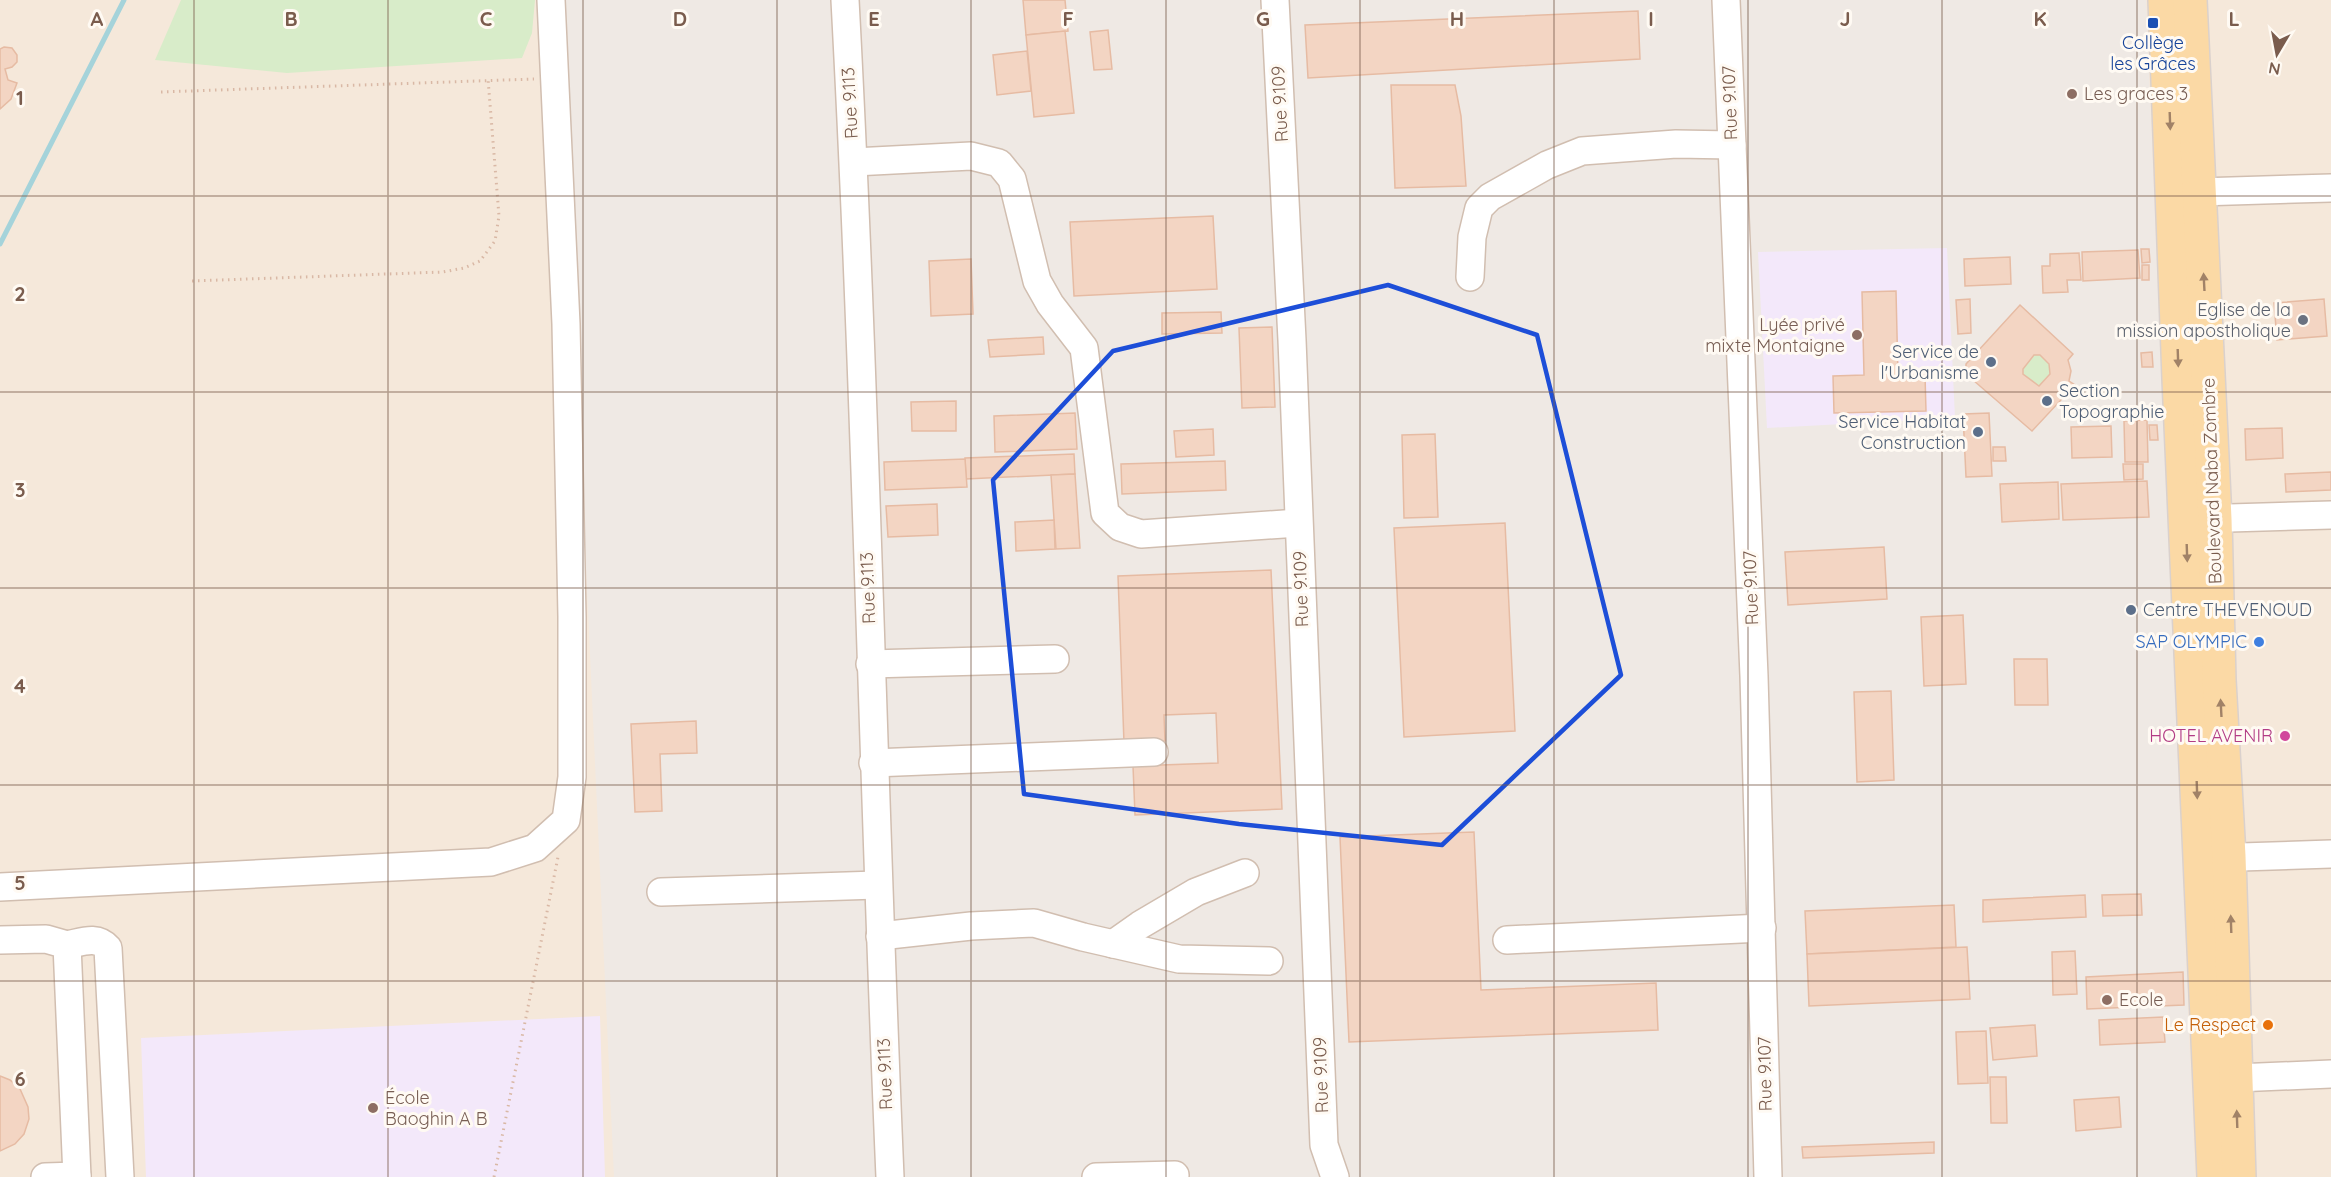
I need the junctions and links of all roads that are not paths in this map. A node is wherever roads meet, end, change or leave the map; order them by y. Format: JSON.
{"nodes":[{"id":1,"x":551,"y":0,"type":"edge"},
{"id":2,"x":845,"y":0,"type":"edge"},
{"id":3,"x":1275,"y":0,"type":"edge"},
{"id":4,"x":1726,"y":0,"type":"edge"},
{"id":5,"x":2164,"y":0,"type":"edge"},
{"id":6,"x":2190,"y":0,"type":"edge"},
{"id":7,"x":1732,"y":145,"type":"junction"},
{"id":8,"x":854,"y":162,"type":"junction"},
{"id":9,"x":2331,"y":188,"type":"edge"},
{"id":10,"x":2199,"y":192,"type":"junction"},
{"id":11,"x":1470,"y":277,"type":"dead end"},
{"id":12,"x":2331,"y":515,"type":"edge"},
{"id":13,"x":2200,"y":519,"type":"junction"},
{"id":14,"x":1298,"y":523,"type":"junction"},
{"id":15,"x":1055,"y":659,"type":"dead end"},
{"id":16,"x":870,"y":664,"type":"junction"},
{"id":17,"x":1154,"y":752,"type":"dead end"},
{"id":18,"x":873,"y":764,"type":"junction"},
{"id":19,"x":2331,"y":855,"type":"edge"},
{"id":20,"x":2214,"y":857,"type":"junction"},
{"id":21,"x":1245,"y":873,"type":"dead end"},
{"id":22,"x":877,"y":885,"type":"junction"},
{"id":23,"x":0,"y":887,"type":"edge"},
{"id":24,"x":661,"y":892,"type":"dead end"},
{"id":25,"x":1762,"y":928,"type":"junction"},
{"id":26,"x":880,"y":936,"type":"junction"},
{"id":27,"x":0,"y":940,"type":"edge"},
{"id":28,"x":1507,"y":940,"type":"dead end"},
{"id":29,"x":1113,"y":944,"type":"junction"},
{"id":30,"x":67,"y":945,"type":"junction"},
{"id":31,"x":1269,"y":961,"type":"dead end"},
{"id":32,"x":114,"y":1038,"type":"junction"},
{"id":33,"x":71,"y":1040,"type":"junction"},
{"id":34,"x":2331,"y":1074,"type":"edge"},
{"id":35,"x":2235,"y":1078,"type":"junction"},
{"id":36,"x":1324,"y":1146,"type":"junction"},
{"id":37,"x":1175,"y":1175,"type":"dead end"},
{"id":38,"x":77,"y":1176,"type":"edge"},
{"id":39,"x":45,"y":1177,"type":"edge"},
{"id":40,"x":120,"y":1177,"type":"edge"},
{"id":41,"x":890,"y":1177,"type":"edge"},
{"id":42,"x":1096,"y":1177,"type":"edge"},
{"id":43,"x":1326,"y":1177,"type":"edge"},
{"id":44,"x":1335,"y":1177,"type":"edge"},
{"id":45,"x":1768,"y":1177,"type":"edge"},
{"id":46,"x":2214,"y":1177,"type":"edge"},
{"id":47,"x":2239,"y":1177,"type":"edge"}],
"edges":[{"from":1,"to":23,"type":"street"},
{"from":2,"to":8,"type":"street","name":"Rue 9.113"},
{"from":3,"to":14,"type":"street","name":"Rue 9.109"},
{"from":4,"to":7,"type":"street","name":"Rue 9.107"},
{"from":5,"to":13,"type":"main road","name":"Boulevard Naba Zombre","one_way":true},
{"from":6,"to":10,"type":"main road","name":"Boulevard Naba Zombre"},
{"from":7,"to":11,"type":"street"},
{"from":7,"to":25,"type":"street","name":"Rue 9.107"},
{"from":8,"to":14,"type":"street"},
{"from":8,"to":16,"type":"street","name":"Rue 9.113"},
{"from":9,"to":10,"type":"street"},
{"from":13,"to":10,"type":"main road","name":"Boulevard Naba Zombre","one_way":true},
{"from":12,"to":13,"type":"street"},
{"from":13,"to":20,"type":"main road","name":"Boulevard Naba Zombre"},
{"from":14,"to":36,"type":"street","name":"Rue 9.109"},
{"from":15,"to":16,"type":"street"},
{"from":16,"to":18,"type":"street","name":"Rue 9.113"},
{"from":17,"to":18,"type":"street"},
{"from":18,"to":22,"type":"street","name":"Rue 9.113"},
{"from":19,"to":20,"type":"street"},
{"from":35,"to":20,"type":"main road","name":"Boulevard Naba Zombre","one_way":true},
{"from":20,"to":46,"type":"main road","name":"Boulevard Naba Zombre"},
{"from":21,"to":29,"type":"street"},
{"from":22,"to":24,"type":"street"},
{"from":22,"to":26,"type":"street","name":"Rue 9.113"},
{"from":25,"to":28,"type":"street"},
{"from":25,"to":45,"type":"street","name":"Rue 9.107"},
{"from":26,"to":29,"type":"street"},
{"from":26,"to":41,"type":"street","name":"Rue 9.113"},
{"from":27,"to":30,"type":"street"},
{"from":29,"to":31,"type":"street"},
{"from":30,"to":32,"type":"street"},
{"from":30,"to":33,"type":"street"},
{"from":32,"to":33,"type":"street"},
{"from":32,"to":40,"type":"street"},
{"from":33,"to":38,"type":"street"},
{"from":34,"to":35,"type":"street"},
{"from":47,"to":35,"type":"main road","name":"Boulevard Naba Zombre","one_way":true},
{"from":36,"to":43,"type":"street"},
{"from":36,"to":44,"type":"street","name":"Rue 9.109"},
{"from":37,"to":42,"type":"street"},
{"from":38,"to":39,"type":"street"}]}
